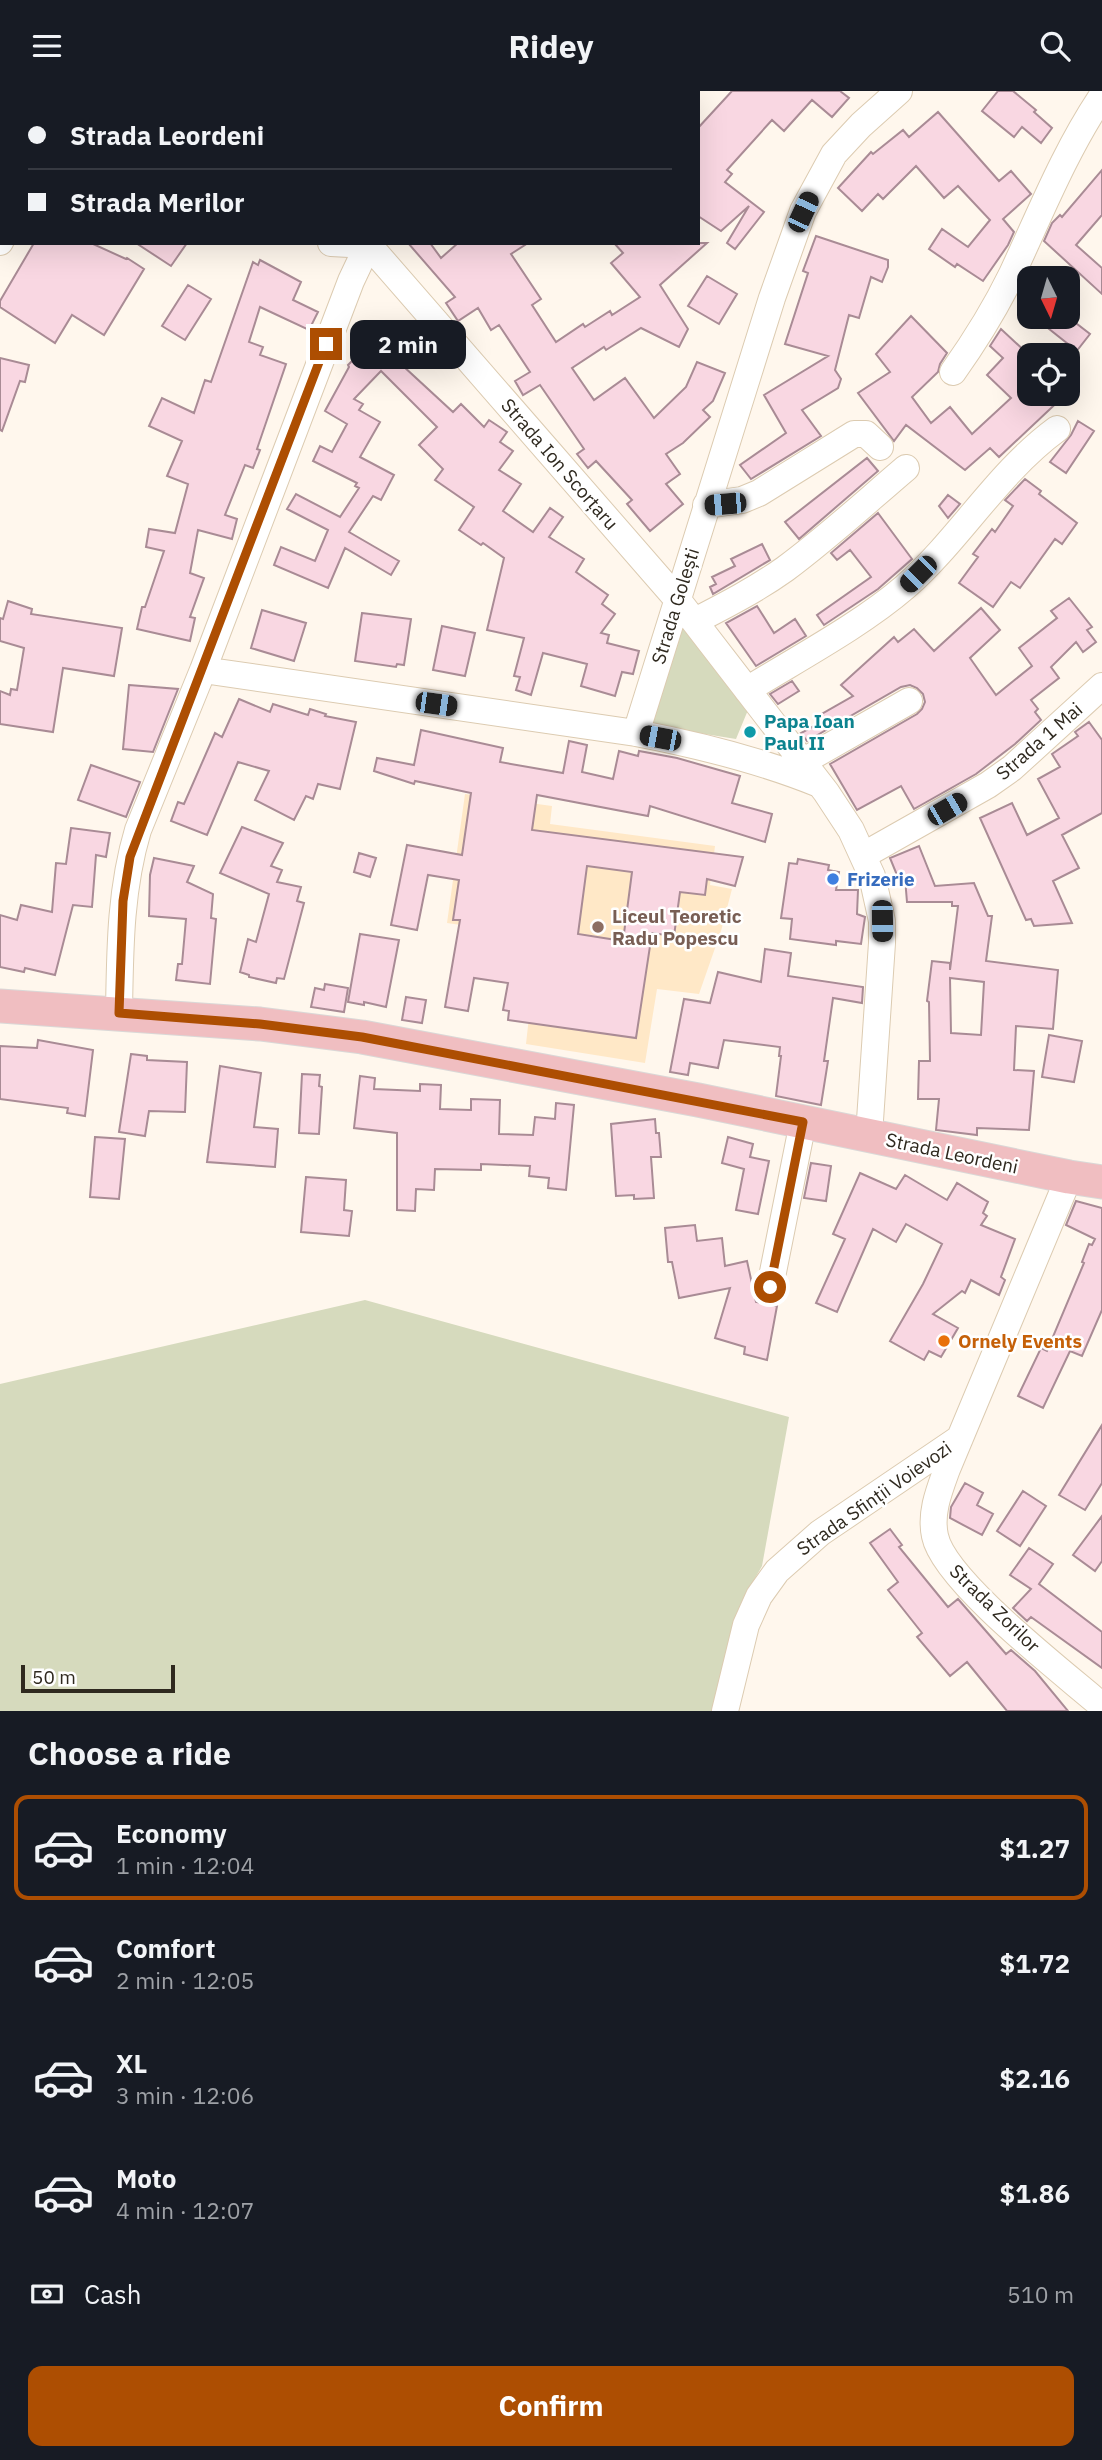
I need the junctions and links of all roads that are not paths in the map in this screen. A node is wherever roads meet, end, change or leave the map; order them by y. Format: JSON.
{"nodes":[{"id":1,"x":899,"y":91,"type":"edge"},
{"id":2,"x":1102,"y":96,"type":"edge"},
{"id":3,"x":367,"y":245,"type":"edge"},
{"id":4,"x":368,"y":245,"type":"edge"},
{"id":5,"x":953,"y":372,"type":"dead end"},
{"id":6,"x":1057,"y":429,"type":"dead end"},
{"id":7,"x":880,"y":447,"type":"dead end"},
{"id":8,"x":906,"y":468,"type":"dead end"},
{"id":9,"x":706,"y":505,"type":"junction"},
{"id":10,"x":677,"y":599,"type":"junction"},
{"id":11,"x":695,"y":621,"type":"junction"},
{"id":12,"x":203,"y":670,"type":"junction"},
{"id":13,"x":1102,"y":686,"type":"edge"},
{"id":14,"x":747,"y":690,"type":"junction"},
{"id":15,"x":909,"y":701,"type":"dead end"},
{"id":16,"x":636,"y":733,"type":"junction"},
{"id":17,"x":802,"y":762,"type":"junction"},
{"id":18,"x":819,"y":784,"type":"junction"},
{"id":19,"x":864,"y":855,"type":"junction"},
{"id":20,"x":0,"y":1006,"type":"edge"},
{"id":21,"x":119,"y":1013,"type":"junction"},
{"id":22,"x":803,"y":1122,"type":"junction"},
{"id":23,"x":869,"y":1135,"type":"junction"},
{"id":24,"x":1069,"y":1177,"type":"junction"},
{"id":25,"x":1102,"y":1182,"type":"edge"},
{"id":26,"x":770,"y":1287,"type":"dead end"},
{"id":27,"x":960,"y":1438,"type":"junction"},
{"id":28,"x":1102,"y":1706,"type":"edge"},
{"id":29,"x":725,"y":1711,"type":"edge"}],
"edges":[{"from":1,"to":9,"type":"street","name":"Strada Golești"},
{"from":2,"to":5,"type":"street"},
{"from":3,"to":12,"type":"street"},
{"from":4,"to":10,"type":"street","name":"Strada Ion Scorțaru"},
{"from":6,"to":14,"type":"street"},
{"from":7,"to":9,"type":"street"},
{"from":8,"to":11,"type":"street"},
{"from":9,"to":10,"type":"street","name":"Strada Golești"},
{"from":10,"to":11,"type":"street","name":"Strada Ion Scorțaru"},
{"from":10,"to":16,"type":"street","name":"Strada Golești"},
{"from":11,"to":14,"type":"street","name":"Strada Ion Scorțaru"},
{"from":12,"to":16,"type":"street"},
{"from":12,"to":21,"type":"street"},
{"from":13,"to":19,"type":"street","name":"Strada 1 Mai"},
{"from":14,"to":17,"type":"street","name":"Strada Ion Scorțaru"},
{"from":15,"to":17,"type":"street"},
{"from":16,"to":18,"type":"street"},
{"from":17,"to":18,"type":"street","name":"Strada Ion Scorțaru"},
{"from":18,"to":19,"type":"street","name":"Strada Ion Scorțaru"},
{"from":19,"to":23,"type":"street","name":"Strada Ion Scorțaru"},
{"from":20,"to":21,"type":"main road","name":"Strada Leordeni"},
{"from":21,"to":22,"type":"main road","name":"Strada Leordeni"},
{"from":22,"to":23,"type":"main road","name":"Strada Leordeni"},
{"from":22,"to":26,"type":"street"},
{"from":23,"to":24,"type":"main road","name":"Strada Leordeni"},
{"from":24,"to":25,"type":"main road","name":"Strada Leordeni"},
{"from":24,"to":27,"type":"street","name":"Strada Zorilor"},
{"from":27,"to":28,"type":"street","name":"Strada Zorilor"},
{"from":27,"to":29,"type":"street","name":"Strada Sfinții Voievozi"}]}
